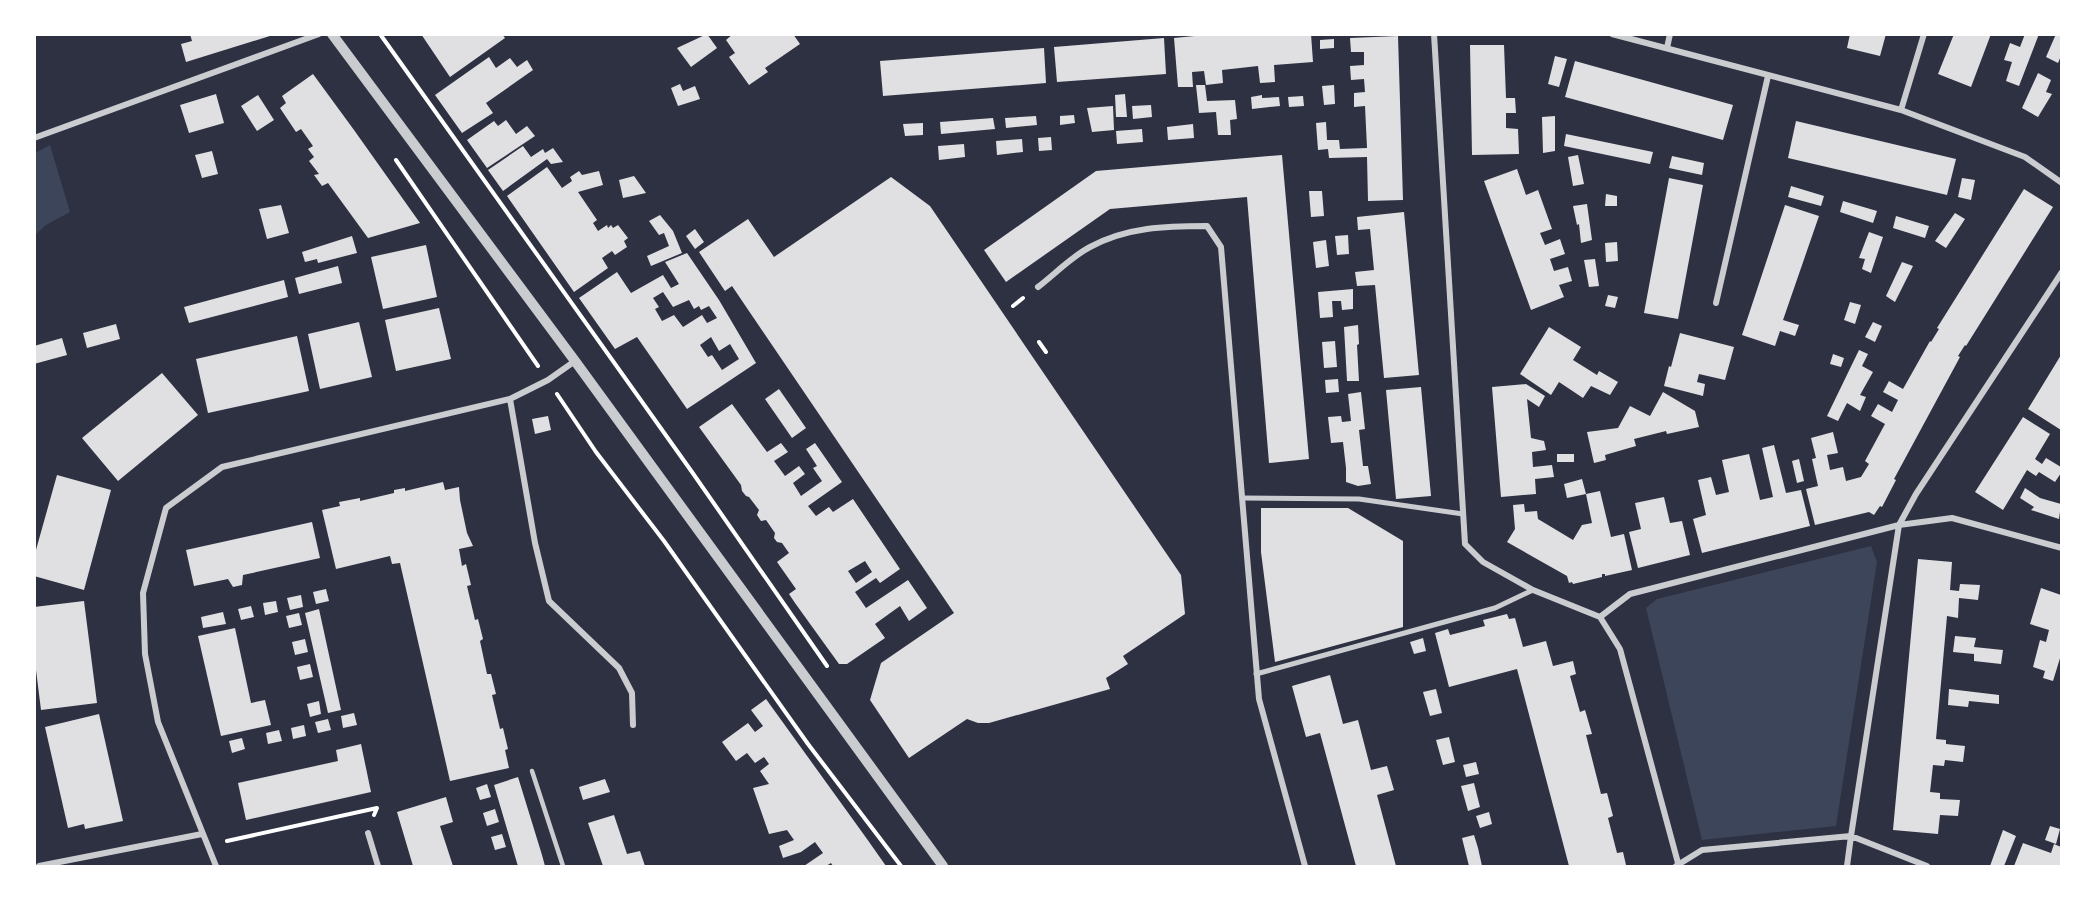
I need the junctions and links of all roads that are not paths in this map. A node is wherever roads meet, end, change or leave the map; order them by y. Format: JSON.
{"nodes":[{"id":1,"x":319,"y":34,"type":"edge"},
{"id":2,"x":332,"y":34,"type":"edge"},
{"id":3,"x":1434,"y":34,"type":"edge"},
{"id":4,"x":1612,"y":34,"type":"edge"},
{"id":5,"x":1670,"y":34,"type":"edge"},
{"id":6,"x":1924,"y":34,"type":"edge"},
{"id":7,"x":1667,"y":48,"type":"junction"},
{"id":8,"x":1768,"y":76,"type":"junction"},
{"id":9,"x":1901,"y":110,"type":"junction"},
{"id":10,"x":34,"y":138,"type":"edge"},
{"id":11,"x":2061,"y":183,"type":"edge"},
{"id":12,"x":2061,"y":272,"type":"edge"},
{"id":13,"x":1038,"y":287,"type":"dead end"},
{"id":14,"x":1716,"y":303,"type":"dead end"},
{"id":15,"x":575,"y":361,"type":"junction"},
{"id":16,"x":510,"y":399,"type":"junction"},
{"id":17,"x":1242,"y":498,"type":"junction"},
{"id":18,"x":1462,"y":514,"type":"junction"},
{"id":19,"x":1899,"y":525,"type":"junction"},
{"id":20,"x":2061,"y":548,"type":"edge"},
{"id":21,"x":1533,"y":590,"type":"junction"},
{"id":22,"x":1600,"y":617,"type":"junction"},
{"id":23,"x":1256,"y":674,"type":"junction"},
{"id":24,"x":633,"y":725,"type":"dead end"},
{"id":25,"x":531,"y":771,"type":"dead end"},
{"id":26,"x":368,"y":833,"type":"road end"},
{"id":27,"x":202,"y":834,"type":"junction"},
{"id":28,"x":1851,"y":836,"type":"junction"},
{"id":29,"x":1677,"y":865,"type":"edge"},
{"id":30,"x":39,"y":867,"type":"edge"},
{"id":31,"x":216,"y":867,"type":"edge"},
{"id":32,"x":378,"y":867,"type":"edge"},
{"id":33,"x":562,"y":867,"type":"edge"},
{"id":34,"x":943,"y":867,"type":"edge"},
{"id":35,"x":1305,"y":867,"type":"edge"},
{"id":36,"x":1847,"y":867,"type":"edge"},
{"id":37,"x":1927,"y":867,"type":"edge"}],
"edges":[{"from":1,"to":10,"type":"street"},
{"from":2,"to":15,"type":"street"},
{"from":3,"to":18,"type":"street"},
{"from":4,"to":7,"type":"street"},
{"from":5,"to":7,"type":"street"},
{"from":6,"to":9,"type":"street"},
{"from":7,"to":8,"type":"street"},
{"from":8,"to":9,"type":"street"},
{"from":8,"to":14,"type":"street"},
{"from":9,"to":11,"type":"street"},
{"from":12,"to":19,"type":"street"},
{"from":13,"to":17,"type":"street"},
{"from":15,"to":16,"type":"street"},
{"from":15,"to":34,"type":"street"},
{"from":16,"to":24,"type":"street"},
{"from":16,"to":27,"type":"street"},
{"from":17,"to":18,"type":"street"},
{"from":17,"to":23,"type":"street"},
{"from":18,"to":21,"type":"street"},
{"from":19,"to":20,"type":"street"},
{"from":19,"to":22,"type":"street"},
{"from":19,"to":28,"type":"street"},
{"from":21,"to":22,"type":"street"},
{"from":21,"to":23,"type":"street"},
{"from":22,"to":29,"type":"street"},
{"from":23,"to":35,"type":"street"},
{"from":25,"to":33,"type":"lane"},
{"from":26,"to":32,"type":"street"},
{"from":27,"to":30,"type":"street"},
{"from":27,"to":31,"type":"street"},
{"from":28,"to":29,"type":"street"},
{"from":28,"to":36,"type":"street"},
{"from":28,"to":37,"type":"street"}]}
